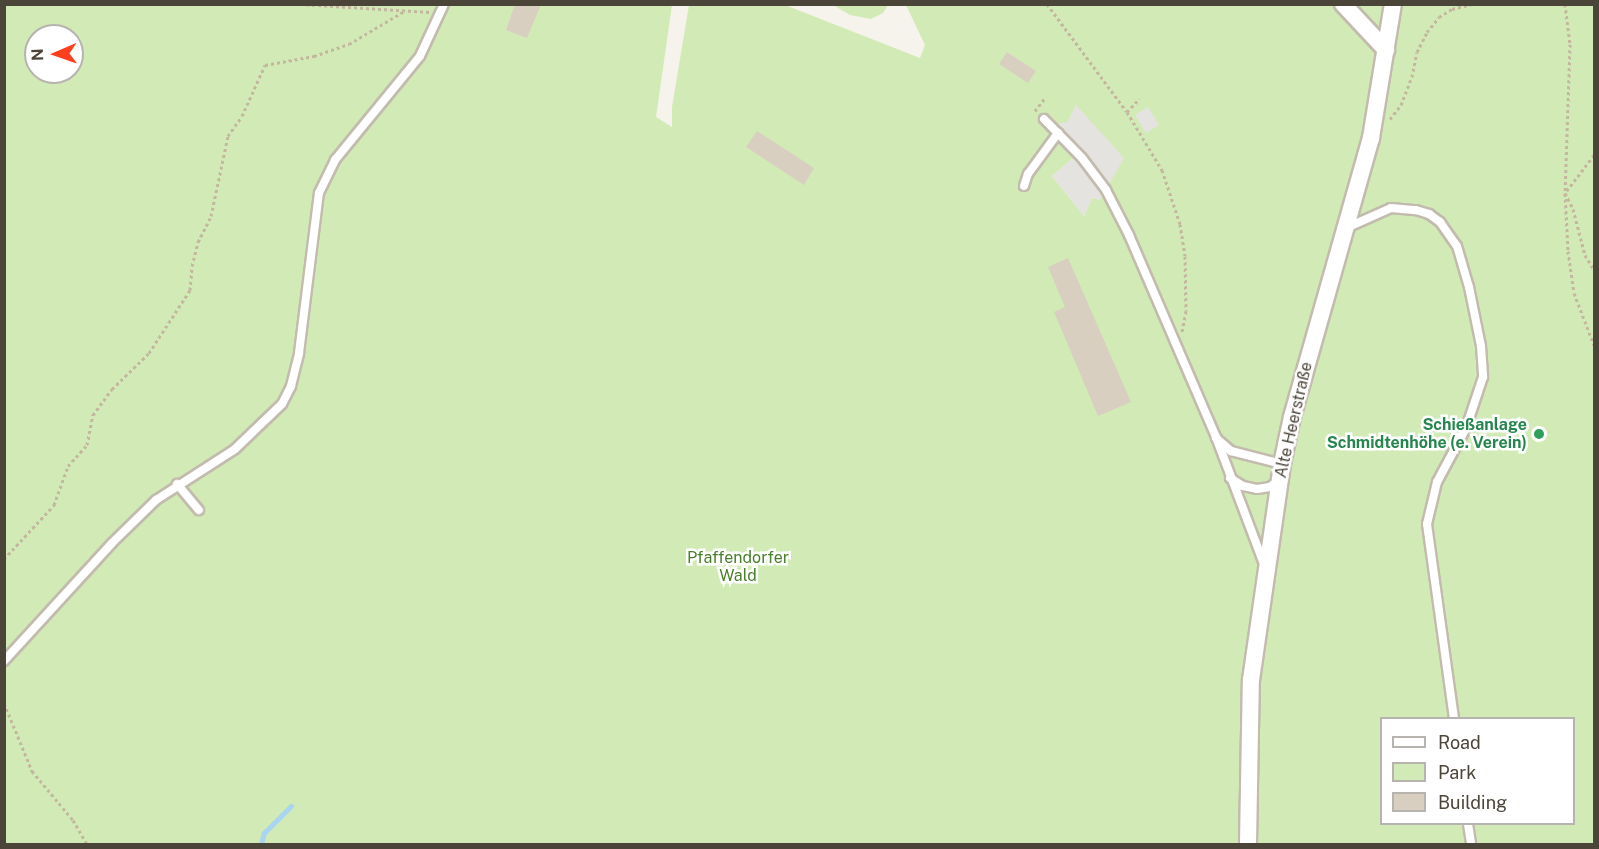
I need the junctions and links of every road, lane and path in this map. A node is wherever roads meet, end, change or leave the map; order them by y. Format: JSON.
{"nodes":[{"id":1,"x":300,"y":4,"type":"edge"},
{"id":2,"x":1047,"y":4,"type":"edge"},
{"id":3,"x":1343,"y":4,"type":"edge"},
{"id":4,"x":1393,"y":4,"type":"edge"},
{"id":5,"x":1472,"y":4,"type":"edge"},
{"id":6,"x":1565,"y":4,"type":"edge"},
{"id":7,"x":443,"y":8,"type":"edge"},
{"id":8,"x":406,"y":10,"type":"junction"},
{"id":9,"x":1386,"y":50,"type":"junction"},
{"id":10,"x":1044,"y":99,"type":"dead end"},
{"id":11,"x":1138,"y":99,"type":"dead end"},
{"id":12,"x":1034,"y":112,"type":"dead end"},
{"id":13,"x":1127,"y":112,"type":"junction"},
{"id":14,"x":1044,"y":119,"type":"dead end"},
{"id":15,"x":1389,"y":120,"type":"dead end"},
{"id":16,"x":1058,"y":133,"type":"junction"},
{"id":17,"x":1594,"y":155,"type":"edge"},
{"id":18,"x":1024,"y":186,"type":"dead end"},
{"id":19,"x":1565,"y":193,"type":"junction"},
{"id":20,"x":1346,"y":228,"type":"junction"},
{"id":21,"x":1594,"y":270,"type":"edge"},
{"id":22,"x":1594,"y":345,"type":"edge"},
{"id":23,"x":1178,"y":346,"type":"junction"},
{"id":24,"x":1216,"y":437,"type":"junction"},
{"id":25,"x":1280,"y":472,"type":"junction"},
{"id":26,"x":1230,"y":478,"type":"junction"},
{"id":27,"x":177,"y":484,"type":"junction"},
{"id":28,"x":199,"y":510,"type":"dead end"},
{"id":29,"x":4,"y":559,"type":"edge"},
{"id":30,"x":1266,"y":569,"type":"junction"},
{"id":31,"x":4,"y":661,"type":"edge"},
{"id":32,"x":4,"y":703,"type":"edge"},
{"id":33,"x":1454,"y":717,"type":"edge"},
{"id":34,"x":1468,"y":825,"type":"edge"},
{"id":35,"x":87,"y":844,"type":"edge"},
{"id":36,"x":1248,"y":844,"type":"edge"},
{"id":37,"x":1471,"y":844,"type":"edge"}],
"edges":[{"from":1,"to":8,"type":"path"},
{"from":2,"to":13,"type":"path"},
{"from":3,"to":9,"type":"street"},
{"from":4,"to":9,"type":"street","name":"Alte Heerstraße"},
{"from":5,"to":15,"type":"path"},
{"from":6,"to":19,"type":"path"},
{"from":7,"to":8,"type":"path"},
{"from":7,"to":27,"type":"lane"},
{"from":8,"to":29,"type":"path"},
{"from":9,"to":20,"type":"street","name":"Alte Heerstraße"},
{"from":10,"to":12,"type":"path"},
{"from":11,"to":13,"type":"path"},
{"from":13,"to":23,"type":"path"},
{"from":14,"to":16,"type":"lane"},
{"from":16,"to":18,"type":"lane"},
{"from":16,"to":23,"type":"lane"},
{"from":17,"to":19,"type":"path"},
{"from":19,"to":21,"type":"path"},
{"from":19,"to":22,"type":"path"},
{"from":20,"to":25,"type":"street","name":"Alte Heerstraße"},
{"from":20,"to":33,"type":"lane"},
{"from":23,"to":24,"type":"lane"},
{"from":24,"to":25,"type":"lane"},
{"from":24,"to":26,"type":"lane"},
{"from":25,"to":26,"type":"lane"},
{"from":25,"to":30,"type":"street","name":"Alte Heerstraße"},
{"from":26,"to":30,"type":"lane"},
{"from":27,"to":28,"type":"lane"},
{"from":27,"to":31,"type":"lane"},
{"from":30,"to":36,"type":"street","name":"Alte Heerstraße"},
{"from":32,"to":35,"type":"path"},
{"from":34,"to":37,"type":"lane"}]}
